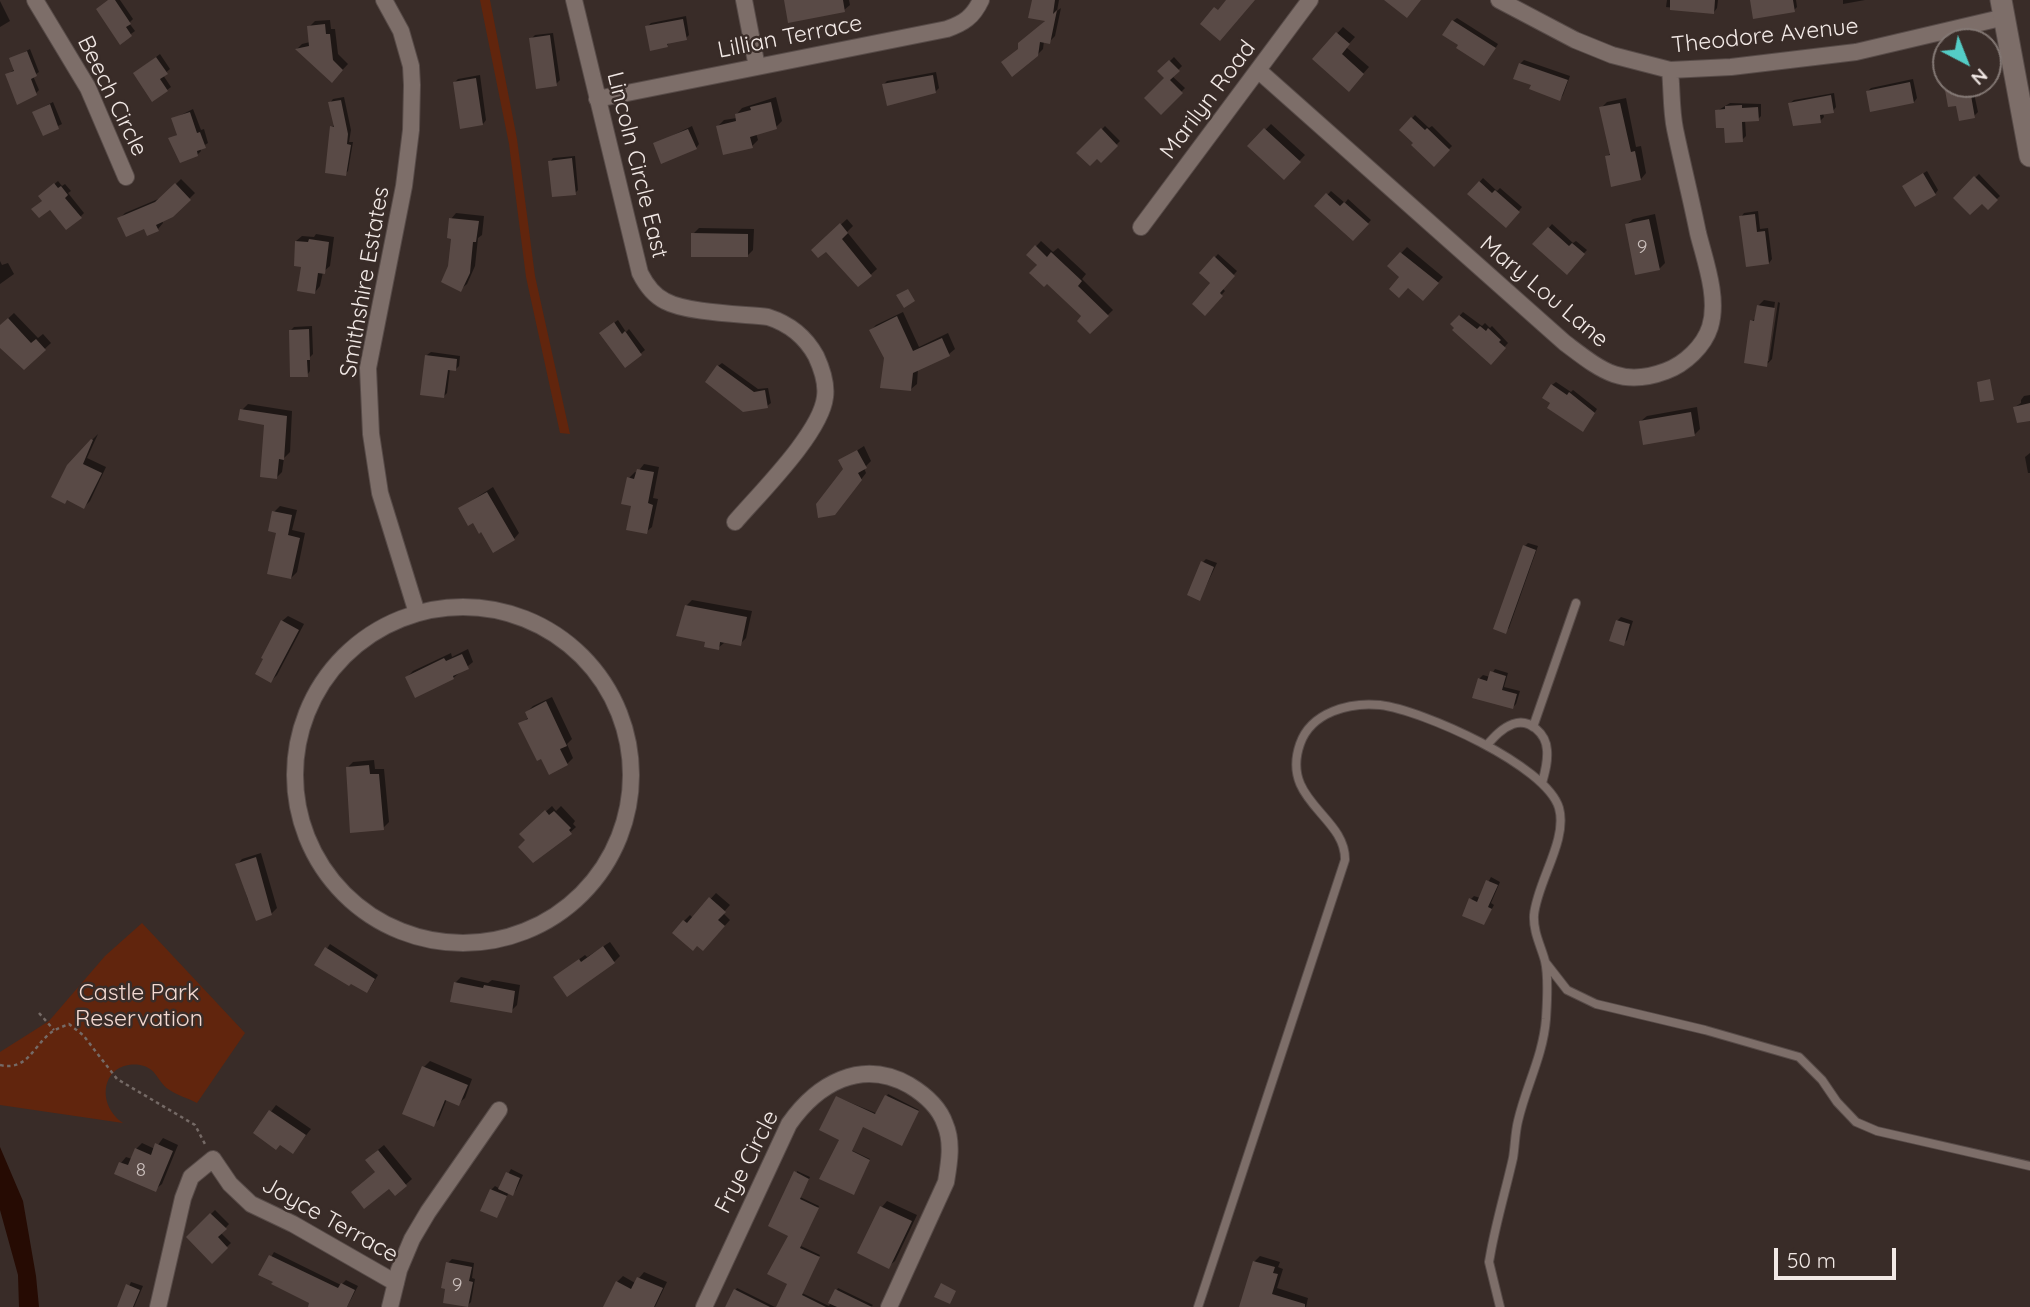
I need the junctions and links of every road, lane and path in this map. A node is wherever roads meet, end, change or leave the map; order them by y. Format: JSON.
{"nodes":[{"id":1,"x":36,"y":0,"type":"edge"},
{"id":2,"x":384,"y":0,"type":"edge"},
{"id":3,"x":574,"y":0,"type":"edge"},
{"id":4,"x":744,"y":0,"type":"edge"},
{"id":5,"x":981,"y":0,"type":"edge"},
{"id":6,"x":1310,"y":0,"type":"edge"},
{"id":7,"x":1499,"y":0,"type":"edge"},
{"id":8,"x":2003,"y":9,"type":"edge"},
{"id":9,"x":757,"y":67,"type":"junction"},
{"id":10,"x":1670,"y":70,"type":"junction"},
{"id":11,"x":1259,"y":71,"type":"junction"},
{"id":12,"x":597,"y":99,"type":"junction"},
{"id":13,"x":2030,"y":156,"type":"edge"},
{"id":14,"x":126,"y":177,"type":"dead end"},
{"id":15,"x":1142,"y":227,"type":"dead end"},
{"id":16,"x":735,"y":522,"type":"dead end"},
{"id":17,"x":1576,"y":603,"type":"dead end"},
{"id":18,"x":417,"y":613,"type":"junction"},
{"id":19,"x":1533,"y":727,"type":"junction"},
{"id":20,"x":1488,"y":746,"type":"junction"},
{"id":21,"x":1542,"y":783,"type":"junction"},
{"id":22,"x":1546,"y":963,"type":"junction"},
{"id":23,"x":39,"y":1013,"type":"dead end"},
{"id":24,"x":54,"y":1030,"type":"junction"},
{"id":25,"x":0,"y":1065,"type":"edge"},
{"id":26,"x":499,"y":1111,"type":"dead end"},
{"id":27,"x":213,"y":1159,"type":"junction"},
{"id":28,"x":2030,"y":1166,"type":"edge"},
{"id":29,"x":396,"y":1283,"type":"junction"},
{"id":30,"x":158,"y":1307,"type":"edge"},
{"id":31,"x":390,"y":1307,"type":"edge"},
{"id":32,"x":704,"y":1307,"type":"edge"},
{"id":33,"x":889,"y":1307,"type":"edge"},
{"id":34,"x":1198,"y":1307,"type":"edge"},
{"id":35,"x":1500,"y":1307,"type":"edge"}],
"edges":[{"from":1,"to":14,"type":"street","name":"Beech Circle"},
{"from":2,"to":18,"type":"street","name":"Smithshire Estates"},
{"from":3,"to":12,"type":"street","name":"Lincoln Circle East"},
{"from":4,"to":9,"type":"street"},
{"from":5,"to":9,"type":"street","name":"Lillian Terrace"},
{"from":6,"to":11,"type":"street","name":"Marilyn Road"},
{"from":7,"to":10,"type":"street","name":"Theodore Avenue"},
{"from":8,"to":10,"type":"street","name":"Theodore Avenue"},
{"from":8,"to":13,"type":"main road"},
{"from":9,"to":12,"type":"street","name":"Lillian Terrace"},
{"from":10,"to":11,"type":"street","name":"Mary Lou Lane"},
{"from":11,"to":15,"type":"street","name":"Marilyn Road"},
{"from":12,"to":16,"type":"street","name":"Lincoln Circle East"},
{"from":17,"to":19,"type":"lane"},
{"from":18,"to":18,"type":"street"},
{"from":19,"to":20,"type":"lane"},
{"from":19,"to":21,"type":"lane"},
{"from":20,"to":21,"type":"lane"},
{"from":20,"to":34,"type":"lane"},
{"from":21,"to":22,"type":"lane"},
{"from":22,"to":28,"type":"lane"},
{"from":22,"to":35,"type":"lane"},
{"from":23,"to":24,"type":"path"},
{"from":24,"to":25,"type":"path"},
{"from":24,"to":27,"type":"path"},
{"from":26,"to":29,"type":"street"},
{"from":27,"to":29,"type":"street","name":"Joyce Terrace"},
{"from":27,"to":30,"type":"street"},
{"from":29,"to":31,"type":"street"},
{"from":32,"to":33,"type":"street","name":"Frye Circle"}]}
